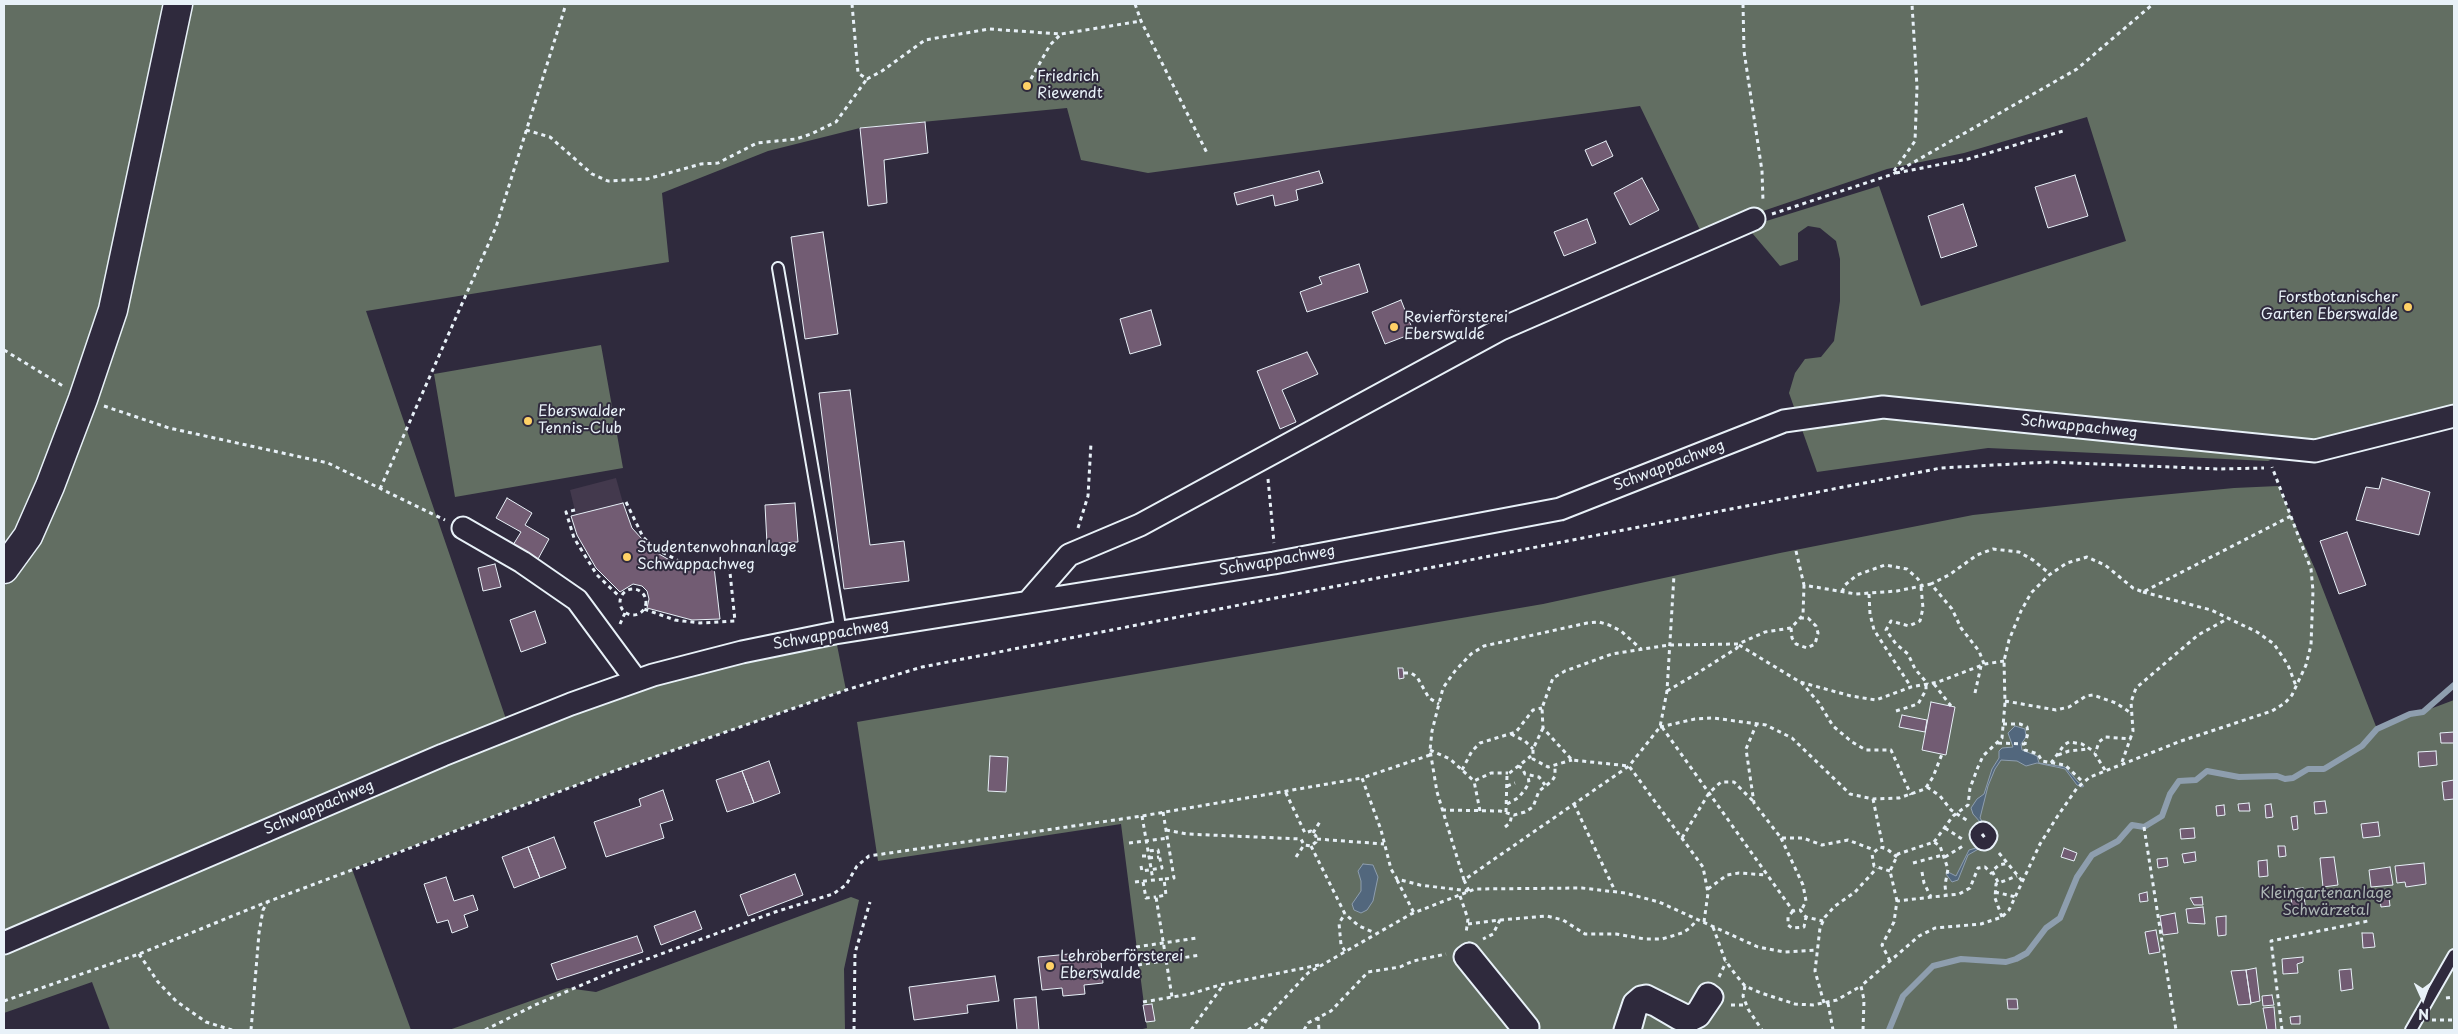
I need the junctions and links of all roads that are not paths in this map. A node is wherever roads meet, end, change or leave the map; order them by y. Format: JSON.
{"nodes":[{"id":1,"x":178,"y":4,"type":"edge"},
{"id":2,"x":1760,"y":214,"type":"road end"},
{"id":3,"x":778,"y":268,"type":"dead end"},
{"id":4,"x":2454,"y":416,"type":"edge"},
{"id":5,"x":462,"y":528,"type":"road end"},
{"id":6,"x":4,"y":569,"type":"edge"},
{"id":7,"x":1028,"y":602,"type":"junction"},
{"id":8,"x":841,"y":632,"type":"junction"},
{"id":9,"x":636,"y":680,"type":"junction"},
{"id":10,"x":4,"y":942,"type":"edge"},
{"id":11,"x":2454,"y":955,"type":"edge"},
{"id":12,"x":1625,"y":1030,"type":"edge"},
{"id":13,"x":1630,"y":1030,"type":"edge"},
{"id":14,"x":2411,"y":1030,"type":"edge"}],
"edges":[{"from":1,"to":6,"type":"main road"},
{"from":2,"to":7,"type":"street"},
{"from":3,"to":8,"type":"lane"},
{"from":4,"to":7,"type":"street","name":"Schwappachweg"},
{"from":5,"to":9,"type":"street"},
{"from":7,"to":8,"type":"street","name":"Schwappachweg"},
{"from":8,"to":9,"type":"street","name":"Schwappachweg"},
{"from":9,"to":10,"type":"street","name":"Schwappachweg"},
{"from":11,"to":14,"type":"lane"},
{"from":12,"to":13,"type":"street"}]}
